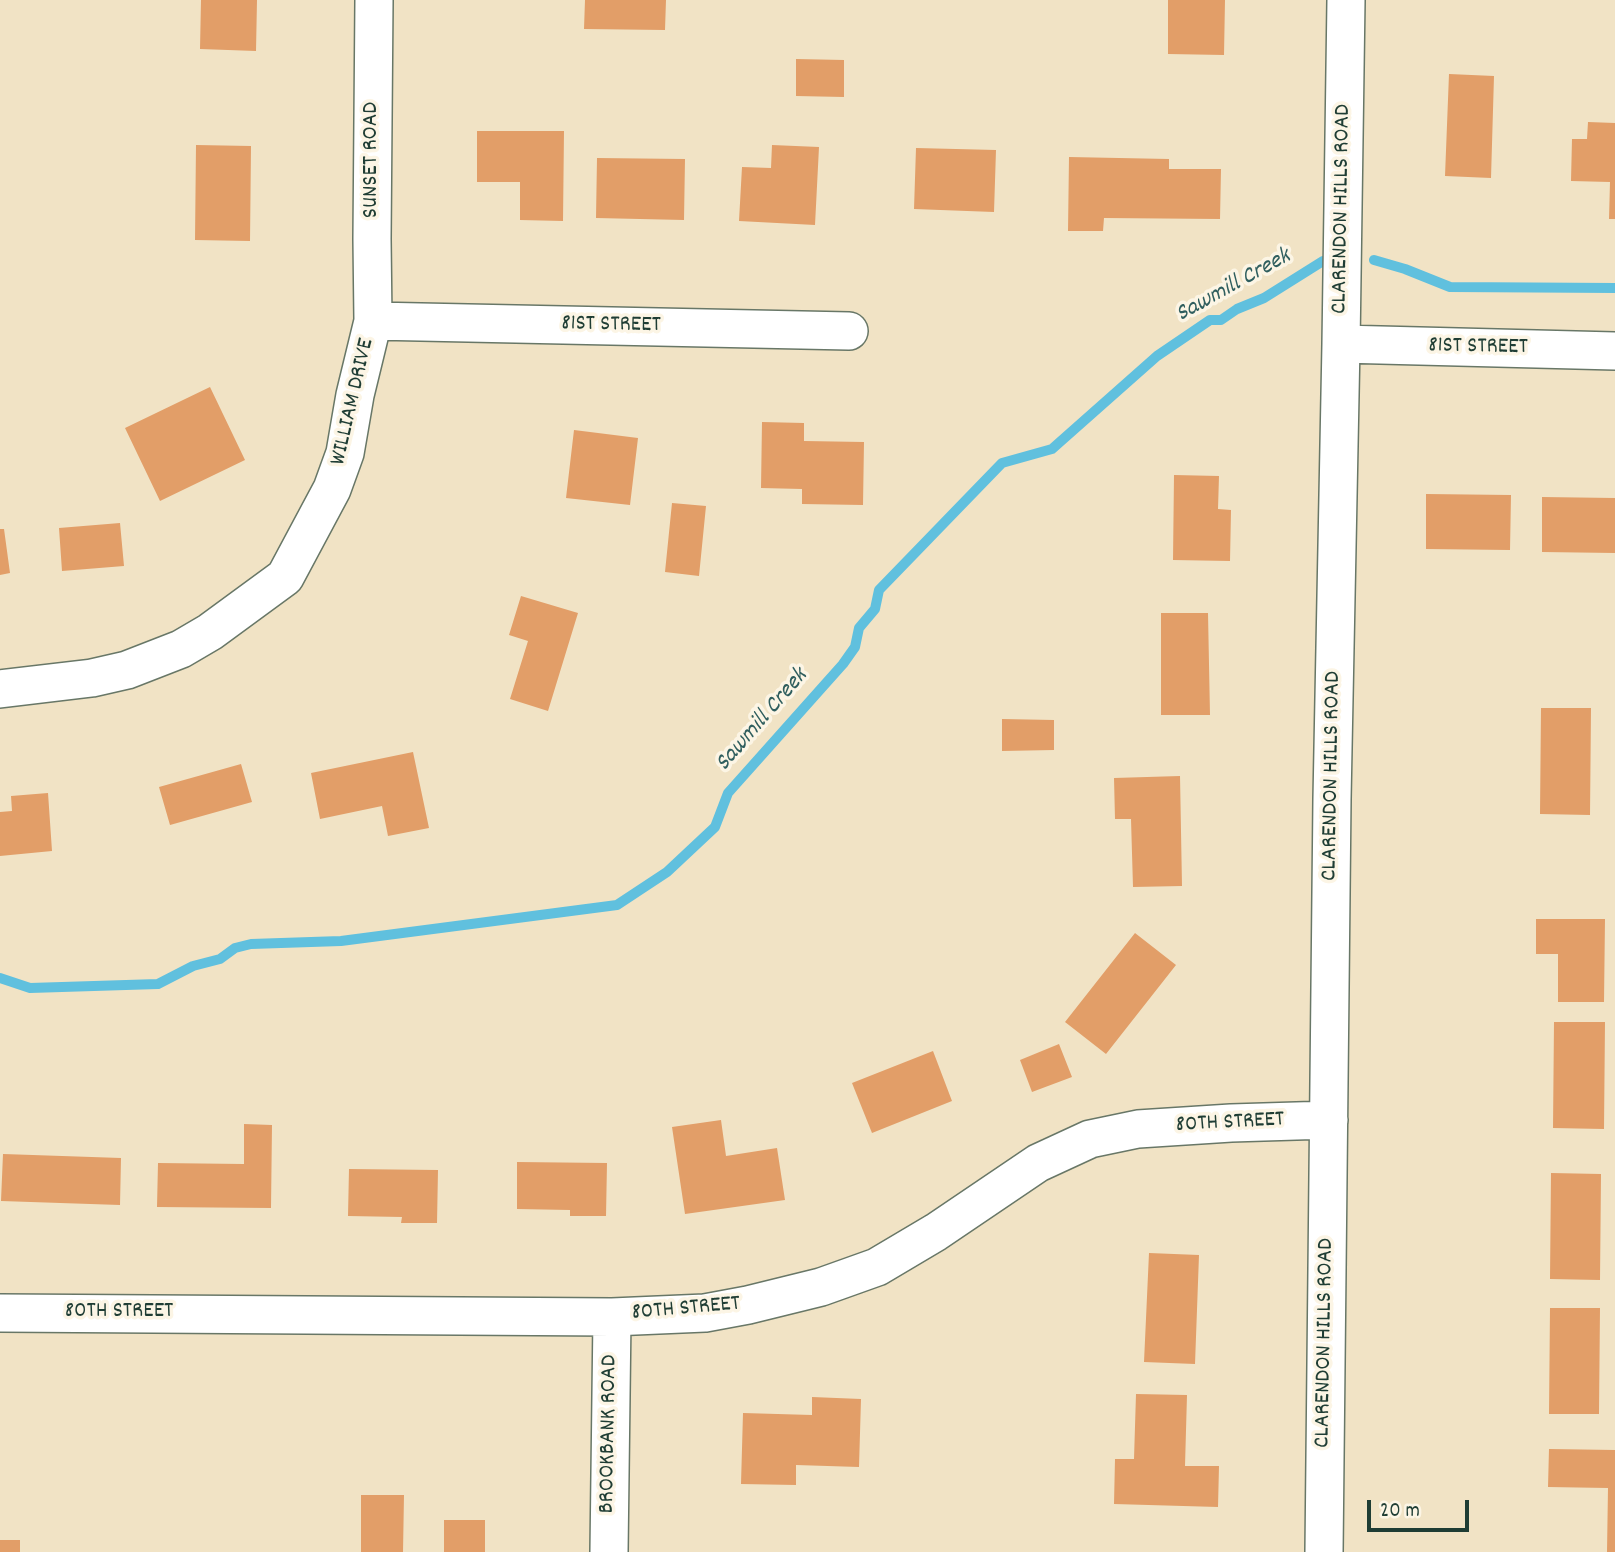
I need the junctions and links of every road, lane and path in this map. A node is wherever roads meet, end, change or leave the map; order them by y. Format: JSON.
{"nodes":[{"id":1,"x":374,"y":0,"type":"edge"},
{"id":2,"x":1346,"y":0,"type":"edge"},
{"id":3,"x":373,"y":320,"type":"junction"},
{"id":4,"x":849,"y":331,"type":"dead end"},
{"id":5,"x":1341,"y":344,"type":"junction"},
{"id":6,"x":1615,"y":351,"type":"edge"},
{"id":7,"x":0,"y":690,"type":"edge"},
{"id":8,"x":1329,"y":1120,"type":"junction"},
{"id":9,"x":0,"y":1313,"type":"edge"},
{"id":10,"x":612,"y":1317,"type":"junction"},
{"id":11,"x":609,"y":1552,"type":"edge"},
{"id":12,"x":1324,"y":1552,"type":"edge"}],
"edges":[{"from":1,"to":3,"type":"street","name":"SUNSET ROAD"},
{"from":2,"to":5,"type":"street","name":"CLARENDON HILLS ROAD"},
{"from":3,"to":4,"type":"street","name":"81ST STREET"},
{"from":3,"to":7,"type":"street","name":"WILLIAM DRIVE"},
{"from":5,"to":6,"type":"street","name":"81ST STREET"},
{"from":5,"to":8,"type":"street","name":"CLARENDON HILLS ROAD"},
{"from":8,"to":10,"type":"street","name":"80TH STREET"},
{"from":8,"to":12,"type":"street","name":"CLARENDON HILLS ROAD"},
{"from":9,"to":10,"type":"street","name":"80TH STREET"},
{"from":10,"to":11,"type":"street","name":"BROOKBANK ROAD"}]}
